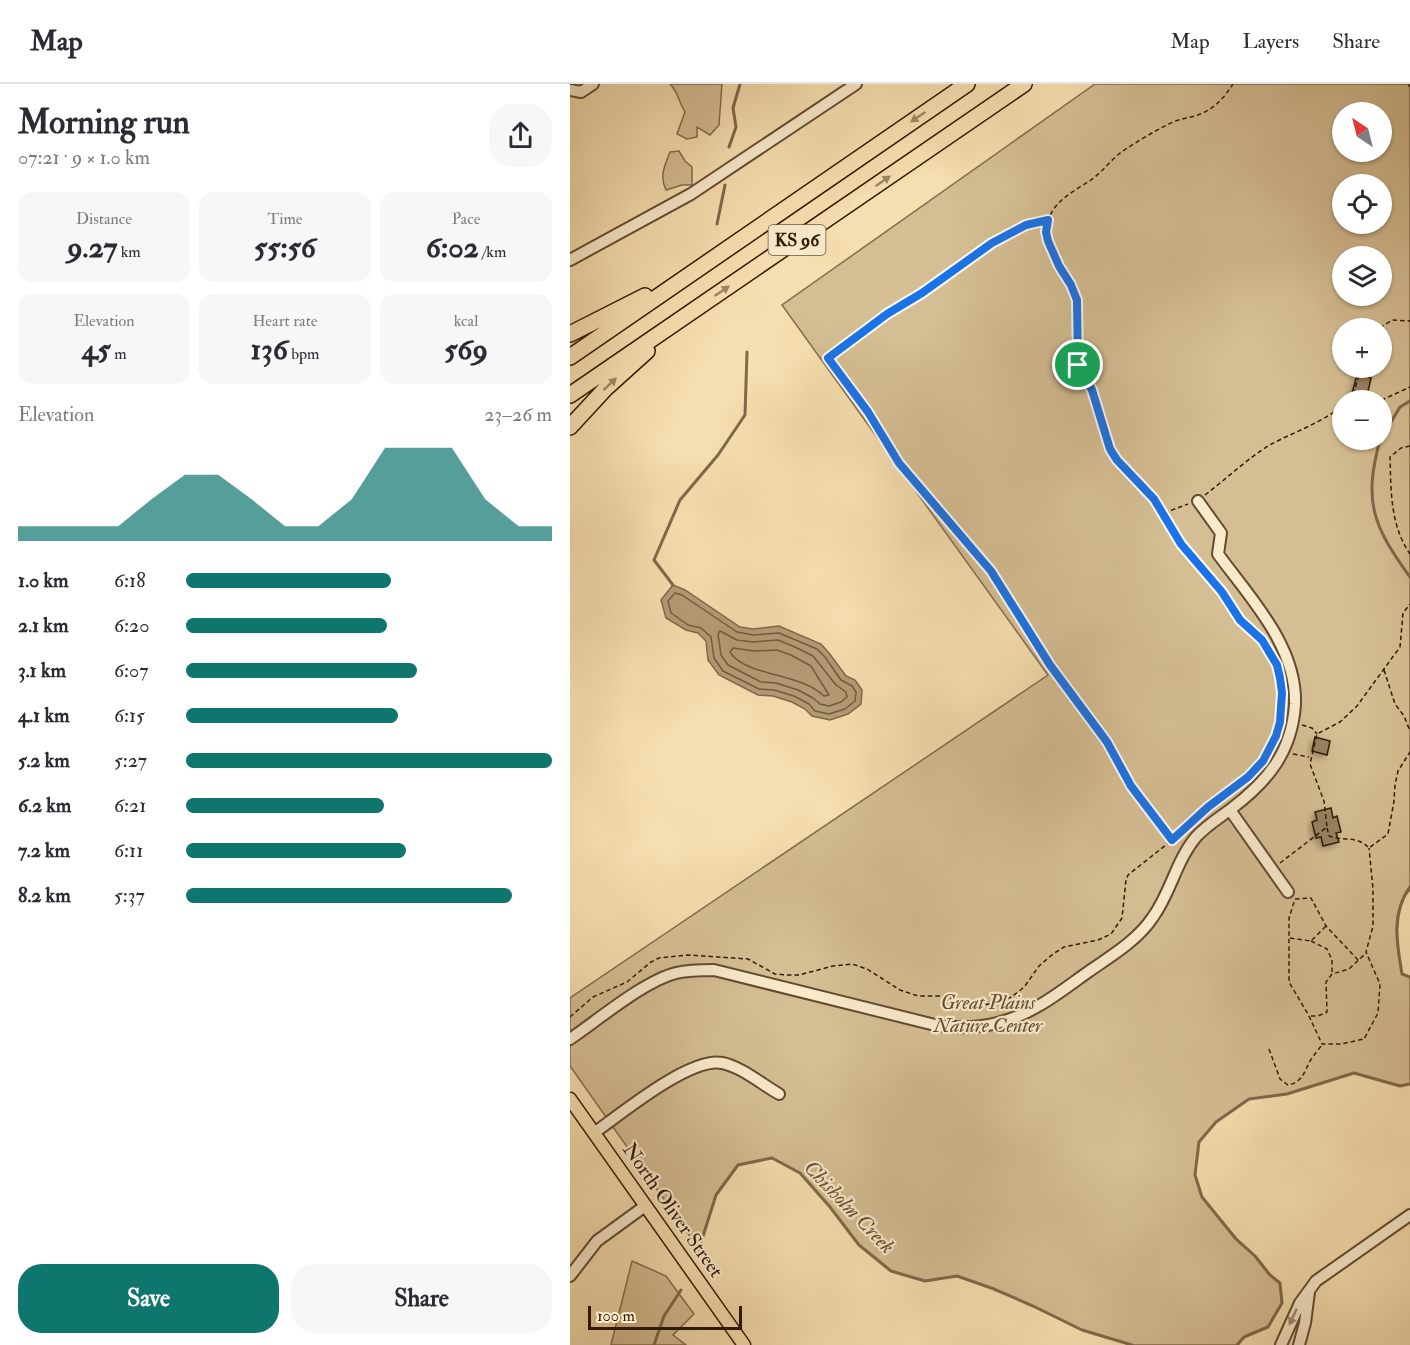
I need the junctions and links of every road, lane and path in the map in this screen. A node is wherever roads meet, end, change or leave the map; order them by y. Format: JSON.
{"nodes":[{"id":1,"x":593,"y":84,"type":"edge"},
{"id":2,"x":855,"y":84,"type":"edge"},
{"id":3,"x":967,"y":84,"type":"edge"},
{"id":4,"x":1024,"y":84,"type":"edge"},
{"id":5,"x":1233,"y":84,"type":"edge"},
{"id":6,"x":1408,"y":84,"type":"edge"},
{"id":7,"x":1410,"y":87,"type":"edge"},
{"id":8,"x":570,"y":90,"type":"edge"},
{"id":9,"x":1048,"y":220,"type":"junction"},
{"id":10,"x":570,"y":260,"type":"edge"},
{"id":11,"x":698,"y":268,"type":"junction"},
{"id":12,"x":693,"y":311,"type":"junction"},
{"id":13,"x":1392,"y":320,"type":"edge"},
{"id":14,"x":1410,"y":321,"type":"edge"},
{"id":15,"x":570,"y":334,"type":"edge"},
{"id":16,"x":570,"y":357,"type":"edge"},
{"id":17,"x":1410,"y":387,"type":"edge"},
{"id":18,"x":570,"y":395,"type":"edge"},
{"id":19,"x":1392,"y":395,"type":"edge"},
{"id":20,"x":1332,"y":414,"type":"edge"},
{"id":21,"x":570,"y":427,"type":"edge"},
{"id":22,"x":1410,"y":446,"type":"edge"},
{"id":23,"x":1198,"y":501,"type":"junction"},
{"id":24,"x":1164,"y":513,"type":"junction"},
{"id":25,"x":1410,"y":554,"type":"edge"},
{"id":26,"x":1410,"y":604,"type":"edge"},
{"id":27,"x":1384,"y":670,"type":"junction"},
{"id":28,"x":1410,"y":731,"type":"edge"},
{"id":29,"x":1284,"y":751,"type":"junction"},
{"id":30,"x":1410,"y":752,"type":"edge"},
{"id":31,"x":1310,"y":757,"type":"junction"},
{"id":32,"x":1230,"y":810,"type":"junction"},
{"id":33,"x":1327,"y":827,"type":"junction"},
{"id":34,"x":1172,"y":840,"type":"junction"},
{"id":35,"x":1369,"y":848,"type":"junction"},
{"id":36,"x":1272,"y":868,"type":"junction"},
{"id":37,"x":1288,"y":892,"type":"dead end"},
{"id":38,"x":1326,"y":926,"type":"junction"},
{"id":39,"x":1289,"y":938,"type":"junction"},
{"id":40,"x":1311,"y":941,"type":"junction"},
{"id":41,"x":1366,"y":952,"type":"junction"},
{"id":42,"x":1358,"y":960,"type":"junction"},
{"id":43,"x":1332,"y":974,"type":"junction"},
{"id":44,"x":1310,"y":1016,"type":"junction"},
{"id":45,"x":570,"y":1017,"type":"edge"},
{"id":46,"x":570,"y":1039,"type":"edge"},
{"id":47,"x":1322,"y":1044,"type":"junction"},
{"id":48,"x":1269,"y":1049,"type":"dead end"},
{"id":49,"x":778,"y":1094,"type":"dead end"},
{"id":50,"x":570,"y":1099,"type":"edge"},
{"id":51,"x":594,"y":1133,"type":"junction"},
{"id":52,"x":645,"y":1206,"type":"junction"},
{"id":53,"x":1410,"y":1215,"type":"edge"},
{"id":54,"x":570,"y":1276,"type":"edge"},
{"id":55,"x":1309,"y":1292,"type":"junction"},
{"id":56,"x":1285,"y":1344,"type":"edge"},
{"id":57,"x":744,"y":1345,"type":"edge"},
{"id":58,"x":1299,"y":1345,"type":"edge"}],
"edges":[{"from":1,"to":8,"type":"street"},
{"from":2,"to":10,"type":"street"},
{"from":3,"to":11,"type":"highway","number":"KS 96","one_way":true},
{"from":12,"to":4,"type":"highway","number":"KS 96","one_way":true},
{"from":5,"to":9,"type":"path"},
{"from":6,"to":7,"type":"path"},
{"from":9,"to":24,"type":"path"},
{"from":9,"to":34,"type":"path"},
{"from":11,"to":15,"type":"highway"},
{"from":11,"to":16,"type":"highway","number":"KS 96"},
{"from":12,"to":18,"type":"highway","number":"KS 96"},
{"from":21,"to":12,"type":"highway","one_way":true},
{"from":13,"to":14,"type":"path"},
{"from":17,"to":19,"type":"path"},
{"from":20,"to":23,"type":"path"},
{"from":22,"to":25,"type":"path"},
{"from":23,"to":24,"type":"path"},
{"from":23,"to":29,"type":"street"},
{"from":24,"to":34,"type":"path"},
{"from":26,"to":27,"type":"path"},
{"from":27,"to":28,"type":"path"},
{"from":27,"to":31,"type":"path"},
{"from":29,"to":31,"type":"path"},
{"from":29,"to":32,"type":"street"},
{"from":30,"to":35,"type":"path"},
{"from":31,"to":33,"type":"path"},
{"from":32,"to":36,"type":"street"},
{"from":32,"to":46,"type":"street"},
{"from":33,"to":35,"type":"path"},
{"from":33,"to":36,"type":"path"},
{"from":34,"to":45,"type":"path"},
{"from":35,"to":41,"type":"path"},
{"from":36,"to":37,"type":"street"},
{"from":38,"to":39,"type":"path"},
{"from":38,"to":40,"type":"path"},
{"from":38,"to":42,"type":"path"},
{"from":39,"to":40,"type":"path"},
{"from":39,"to":44,"type":"path"},
{"from":40,"to":43,"type":"path"},
{"from":41,"to":42,"type":"path"},
{"from":41,"to":47,"type":"path"},
{"from":42,"to":43,"type":"path"},
{"from":43,"to":44,"type":"path"},
{"from":44,"to":47,"type":"path"},
{"from":47,"to":48,"type":"path"},
{"from":49,"to":51,"type":"street"},
{"from":50,"to":51,"type":"main road","name":"North Oliver Street"},
{"from":51,"to":52,"type":"main road","name":"North Oliver Street"},
{"from":52,"to":54,"type":"street"},
{"from":52,"to":57,"type":"main road","name":"North Oliver Street"},
{"from":53,"to":55,"type":"street"},
{"from":55,"to":56,"type":"street","one_way":true},
{"from":55,"to":58,"type":"street"}]}
